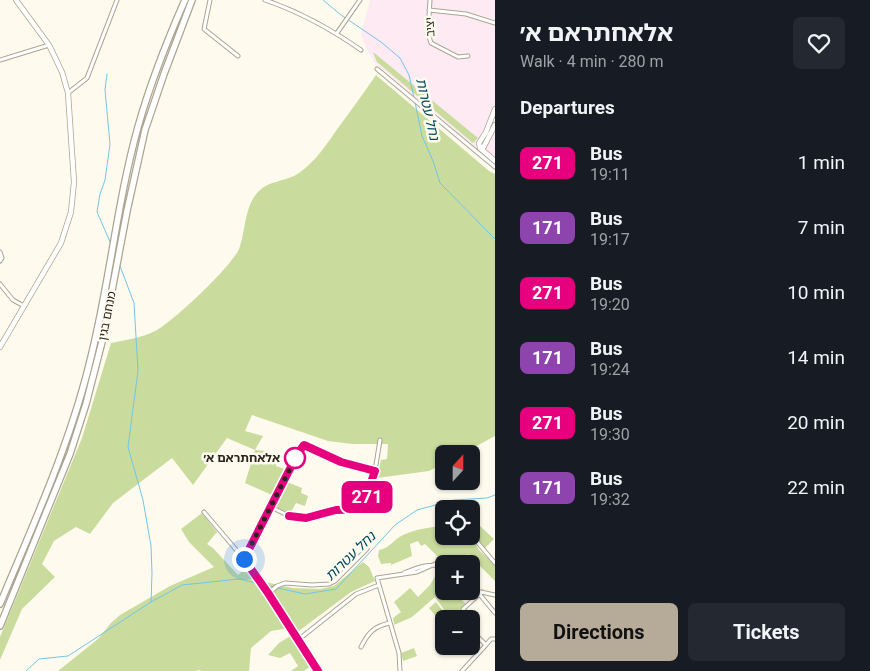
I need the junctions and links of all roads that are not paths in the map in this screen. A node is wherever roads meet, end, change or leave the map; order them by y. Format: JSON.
{"nodes":[{"id":1,"x":16,"y":0,"type":"edge"},
{"id":2,"x":117,"y":0,"type":"edge"},
{"id":3,"x":185,"y":0,"type":"edge"},
{"id":4,"x":192,"y":0,"type":"edge"},
{"id":5,"x":210,"y":0,"type":"edge"},
{"id":6,"x":266,"y":0,"type":"edge"},
{"id":7,"x":360,"y":0,"type":"edge"},
{"id":8,"x":430,"y":0,"type":"edge"},
{"id":9,"x":185,"y":8,"type":"junction"},
{"id":10,"x":429,"y":10,"type":"junction"},
{"id":11,"x":495,"y":23,"type":"edge"},
{"id":12,"x":337,"y":33,"type":"junction"},
{"id":13,"x":49,"y":45,"type":"junction"},
{"id":14,"x":361,"y":50,"type":"dead end"},
{"id":15,"x":238,"y":56,"type":"dead end"},
{"id":16,"x":468,"y":56,"type":"dead end"},
{"id":17,"x":0,"y":60,"type":"edge"},
{"id":18,"x":377,"y":69,"type":"dead end"},
{"id":19,"x":68,"y":93,"type":"junction"},
{"id":20,"x":495,"y":109,"type":"edge"},
{"id":21,"x":495,"y":124,"type":"edge"},
{"id":22,"x":482,"y":150,"type":"junction"},
{"id":23,"x":495,"y":161,"type":"edge"},
{"id":24,"x":495,"y":167,"type":"edge"},
{"id":25,"x":0,"y":252,"type":"edge"},
{"id":26,"x":0,"y":261,"type":"edge"},
{"id":27,"x":0,"y":284,"type":"edge"},
{"id":28,"x":24,"y":306,"type":"junction"},
{"id":29,"x":0,"y":347,"type":"edge"},
{"id":30,"x":380,"y":440,"type":"dead end"},
{"id":31,"x":375,"y":471,"type":"junction"},
{"id":32,"x":271,"y":507,"type":"junction"},
{"id":33,"x":204,"y":512,"type":"dead end"},
{"id":34,"x":480,"y":545,"type":"edge"},
{"id":35,"x":367,"y":549,"type":"dead end"},
{"id":36,"x":244,"y":559,"type":"junction"},
{"id":37,"x":495,"y":563,"type":"edge"},
{"id":38,"x":435,"y":564,"type":"edge"},
{"id":39,"x":380,"y":585,"type":"junction"},
{"id":40,"x":268,"y":593,"type":"junction"},
{"id":41,"x":481,"y":594,"type":"junction"},
{"id":42,"x":495,"y":595,"type":"edge"},
{"id":43,"x":0,"y":604,"type":"edge"},
{"id":44,"x":464,"y":610,"type":"edge"},
{"id":45,"x":495,"y":613,"type":"edge"},
{"id":46,"x":390,"y":623,"type":"junction"},
{"id":47,"x":0,"y":626,"type":"edge"},
{"id":48,"x":480,"y":639,"type":"edge"},
{"id":49,"x":495,"y":639,"type":"edge"},
{"id":50,"x":298,"y":640,"type":"junction"},
{"id":51,"x":486,"y":645,"type":"junction"},
{"id":52,"x":361,"y":647,"type":"dead end"},
{"id":53,"x":318,"y":671,"type":"edge"},
{"id":54,"x":400,"y":671,"type":"edge"},
{"id":55,"x":462,"y":671,"type":"edge"}],
"edges":[{"from":1,"to":13,"type":"street"},
{"from":2,"to":19,"type":"street"},
{"from":3,"to":9,"type":"highway","name":"מנחם בגין"},
{"from":4,"to":9,"type":"highway","name":"מנחם בגין"},
{"from":5,"to":15,"type":"street"},
{"from":6,"to":12,"type":"street"},
{"from":7,"to":12,"type":"street"},
{"from":8,"to":10,"type":"street","name":"יציב"},
{"from":9,"to":43,"type":"highway","name":"מנחם בגין"},
{"from":9,"to":47,"type":"highway","name":"מנחם בגין"},
{"from":10,"to":11,"type":"street"},
{"from":10,"to":16,"type":"street","name":"יציב"},
{"from":12,"to":14,"type":"street"},
{"from":13,"to":17,"type":"street"},
{"from":13,"to":19,"type":"street"},
{"from":18,"to":24,"type":"street"},
{"from":19,"to":28,"type":"street"},
{"from":20,"to":22,"type":"street"},
{"from":21,"to":22,"type":"street"},
{"from":22,"to":23,"type":"street"},
{"from":25,"to":26,"type":"street"},
{"from":27,"to":28,"type":"street"},
{"from":28,"to":29,"type":"street"},
{"from":30,"to":31,"type":"street"},
{"from":31,"to":32,"type":"street"},
{"from":31,"to":32,"type":"street"},
{"from":32,"to":36,"type":"street"},
{"from":33,"to":36,"type":"street"},
{"from":34,"to":37,"type":"street"},
{"from":35,"to":40,"type":"street"},
{"from":36,"to":40,"type":"street"},
{"from":38,"to":39,"type":"street"},
{"from":39,"to":46,"type":"street"},
{"from":39,"to":50,"type":"street"},
{"from":40,"to":50,"type":"street"},
{"from":41,"to":42,"type":"street"},
{"from":41,"to":44,"type":"street"},
{"from":41,"to":45,"type":"street"},
{"from":46,"to":52,"type":"street"},
{"from":46,"to":54,"type":"street"},
{"from":48,"to":51,"type":"street"},
{"from":49,"to":51,"type":"street"},
{"from":50,"to":53,"type":"street"},
{"from":51,"to":55,"type":"street"}]}
